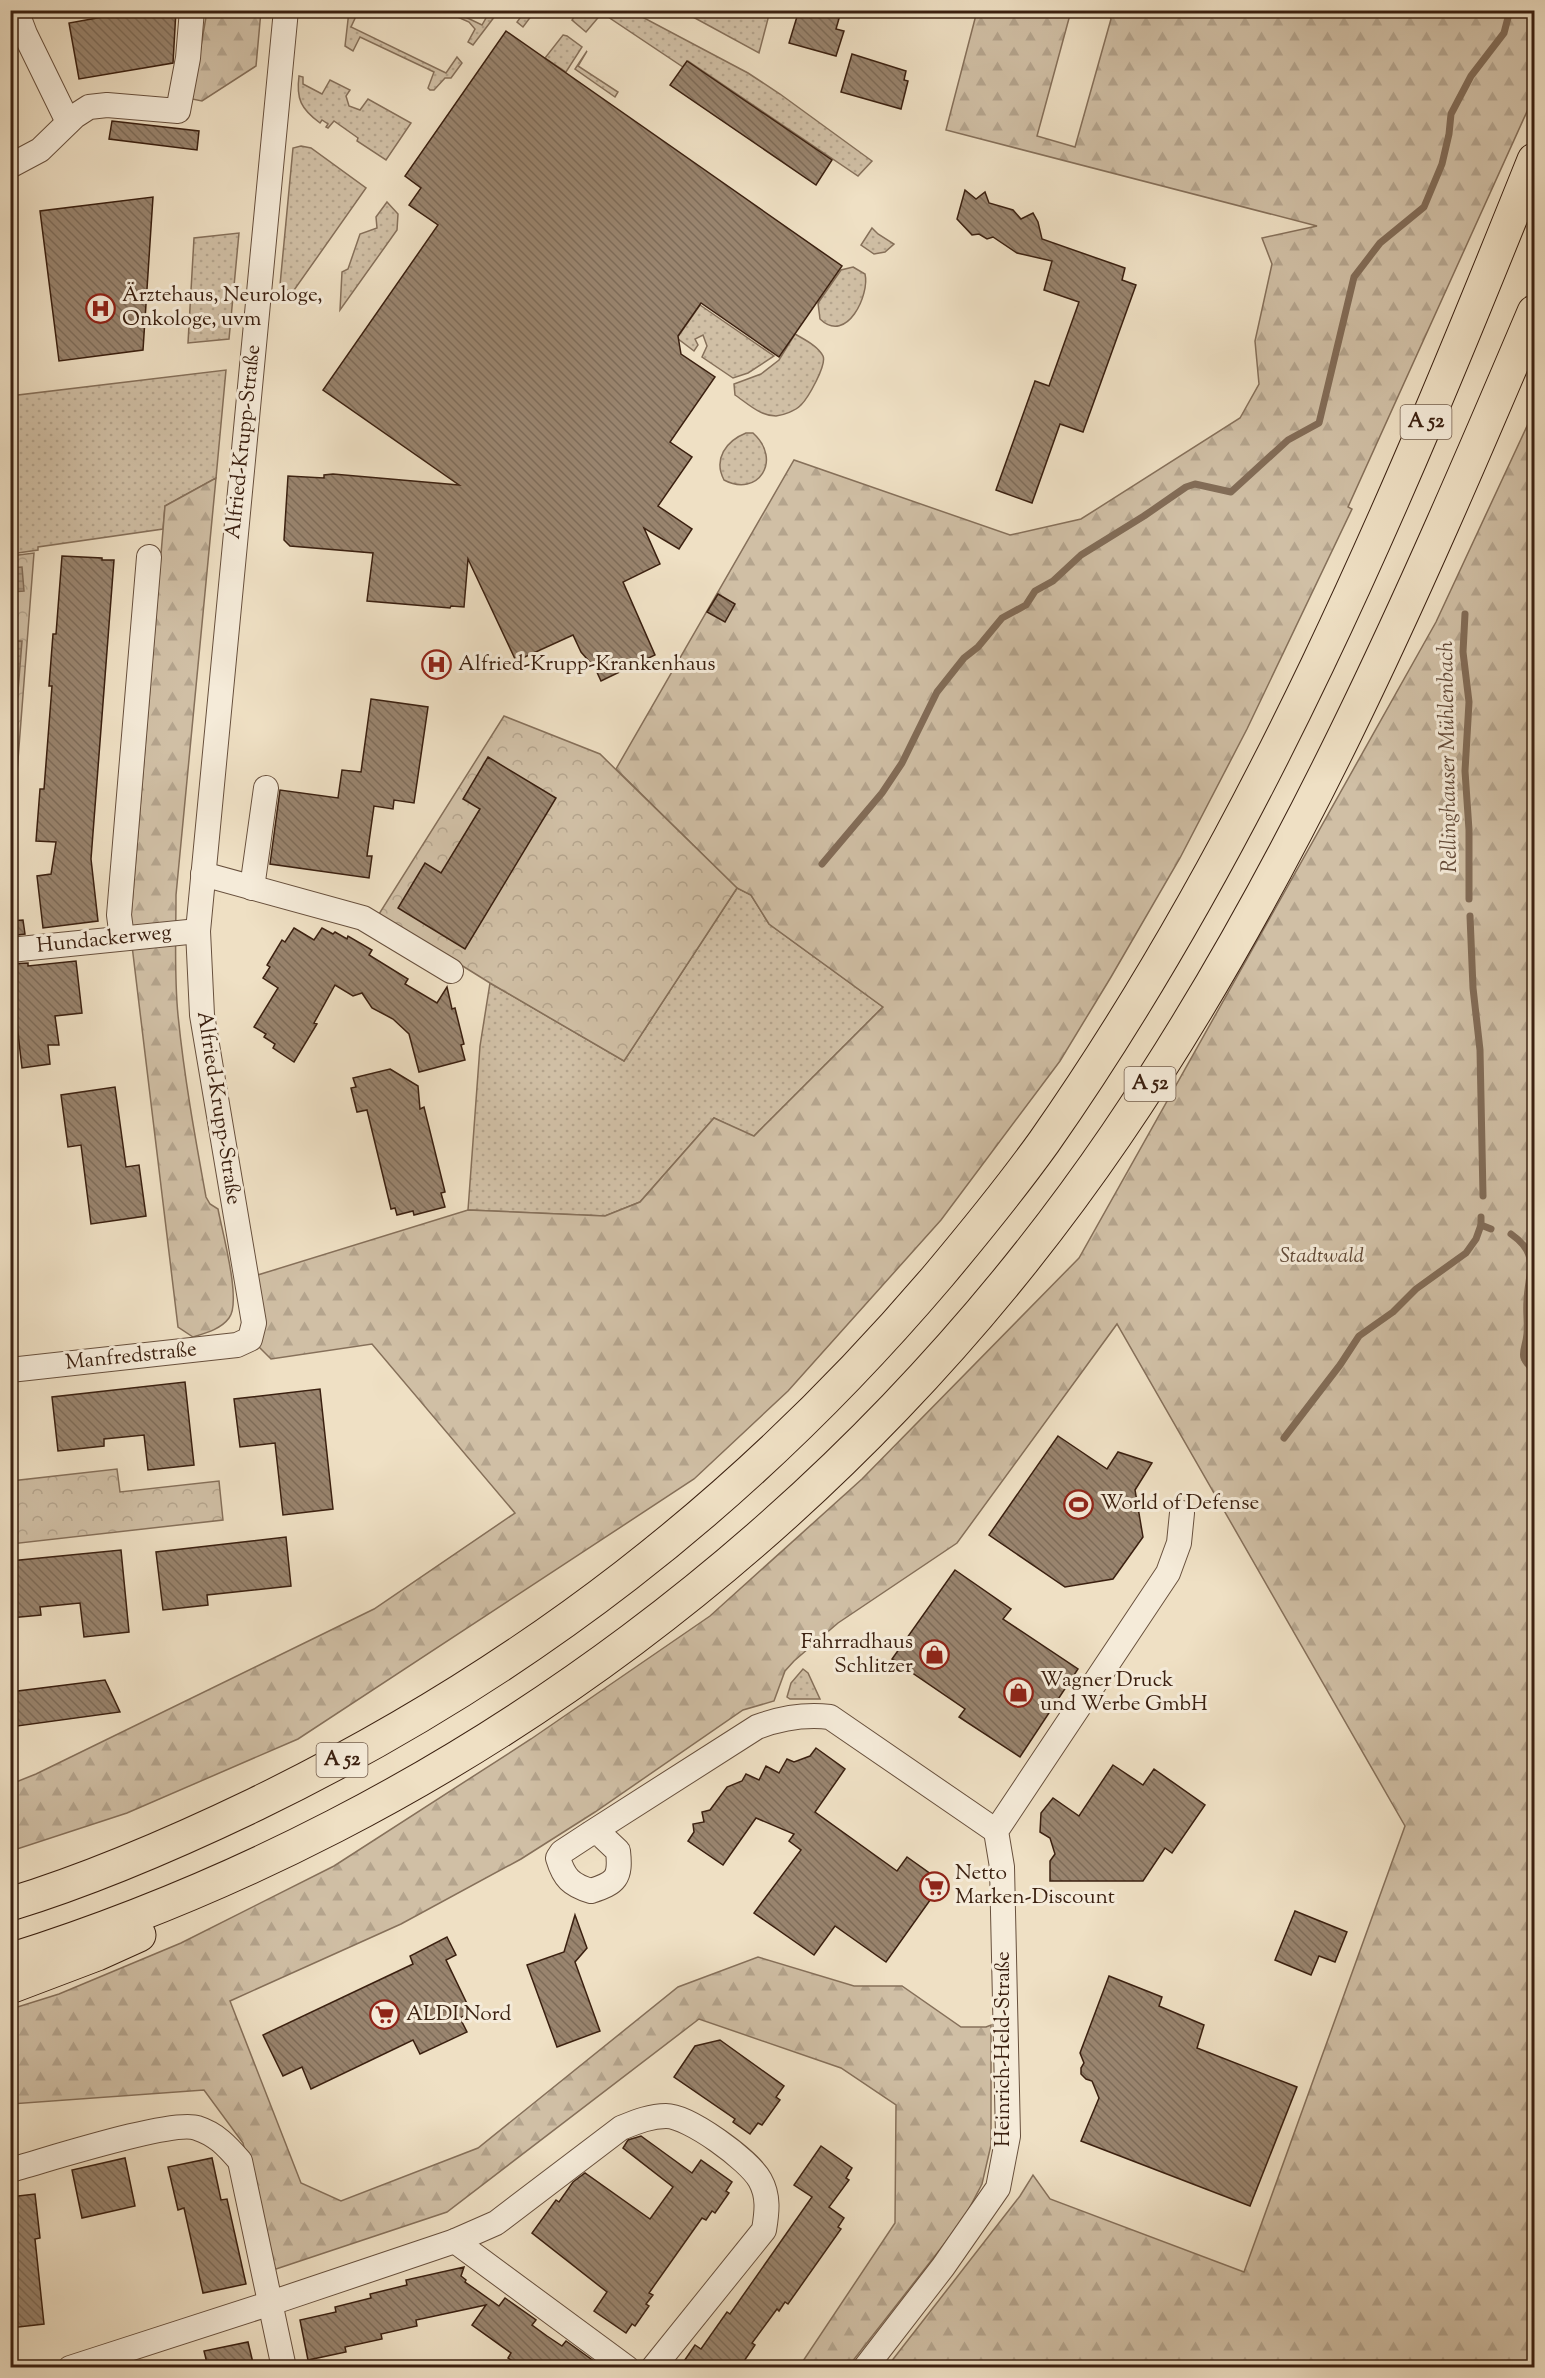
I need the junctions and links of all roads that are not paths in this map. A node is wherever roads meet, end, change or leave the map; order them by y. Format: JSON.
{"nodes":[{"id":1,"x":16,"y":10,"type":"edge"},
{"id":2,"x":192,"y":10,"type":"edge"},
{"id":3,"x":286,"y":10,"type":"edge"},
{"id":4,"x":68,"y":122,"type":"junction"},
{"id":5,"x":1534,"y":160,"type":"edge"},
{"id":6,"x":10,"y":166,"type":"edge"},
{"id":7,"x":1534,"y":312,"type":"edge"},
{"id":8,"x":149,"y":557,"type":"dead end"},
{"id":9,"x":266,"y":788,"type":"dead end"},
{"id":10,"x":202,"y":874,"type":"junction"},
{"id":11,"x":252,"y":888,"type":"junction"},
{"id":12,"x":198,"y":931,"type":"junction"},
{"id":13,"x":122,"y":938,"type":"junction"},
{"id":14,"x":10,"y":950,"type":"edge"},
{"id":15,"x":451,"y":971,"type":"dead end"},
{"id":16,"x":250,"y":1339,"type":"joint"},
{"id":17,"x":10,"y":1370,"type":"edge"},
{"id":18,"x":1182,"y":1513,"type":"dead end"},
{"id":19,"x":996,"y":1831,"type":"junction"},
{"id":20,"x":591,"y":1833,"type":"dead end"},
{"id":21,"x":219,"y":1881,"type":"junction"},
{"id":22,"x":26,"y":1895,"type":"edge"},
{"id":23,"x":10,"y":1904,"type":"edge"},
{"id":24,"x":10,"y":1960,"type":"edge"},
{"id":25,"x":10,"y":1987,"type":"edge"},
{"id":26,"x":10,"y":2170,"type":"edge"},
{"id":27,"x":455,"y":2241,"type":"junction"},
{"id":28,"x":271,"y":2303,"type":"junction"},
{"id":29,"x":70,"y":2367,"type":"edge"},
{"id":30,"x":284,"y":2367,"type":"edge"},
{"id":31,"x":627,"y":2367,"type":"edge"},
{"id":32,"x":653,"y":2367,"type":"edge"},
{"id":33,"x":865,"y":2367,"type":"edge"}],
"edges":[{"from":1,"to":4,"type":"street"},
{"from":2,"to":4,"type":"street"},
{"from":3,"to":10,"type":"street","name":"Alfried-Krupp-Straße"},
{"from":4,"to":6,"type":"street"},
{"from":5,"to":22,"type":"highway","number":"A 52"},
{"from":7,"to":21,"type":"highway","number":"A 52"},
{"from":8,"to":13,"type":"street"},
{"from":9,"to":11,"type":"street"},
{"from":10,"to":11,"type":"street"},
{"from":10,"to":12,"type":"street","name":"Alfried-Krupp-Straße"},
{"from":11,"to":15,"type":"street"},
{"from":12,"to":13,"type":"street","name":"Hundackerweg"},
{"from":12,"to":16,"type":"street","name":"Alfried-Krupp-Straße"},
{"from":13,"to":14,"type":"street","name":"Hundackerweg"},
{"from":16,"to":17,"type":"street","name":"Manfredstraße"},
{"from":18,"to":19,"type":"street"},
{"from":19,"to":20,"type":"street"},
{"from":19,"to":33,"type":"street","name":"Heinrich-Held-Straße"},
{"from":21,"to":24,"type":"highway","number":"A 52"},
{"from":21,"to":25,"type":"highway"},
{"from":22,"to":23,"type":"highway","number":"A 52"},
{"from":26,"to":28,"type":"street"},
{"from":27,"to":28,"type":"street"},
{"from":27,"to":31,"type":"street"},
{"from":27,"to":32,"type":"street"},
{"from":28,"to":29,"type":"street"},
{"from":28,"to":30,"type":"street"}]}
